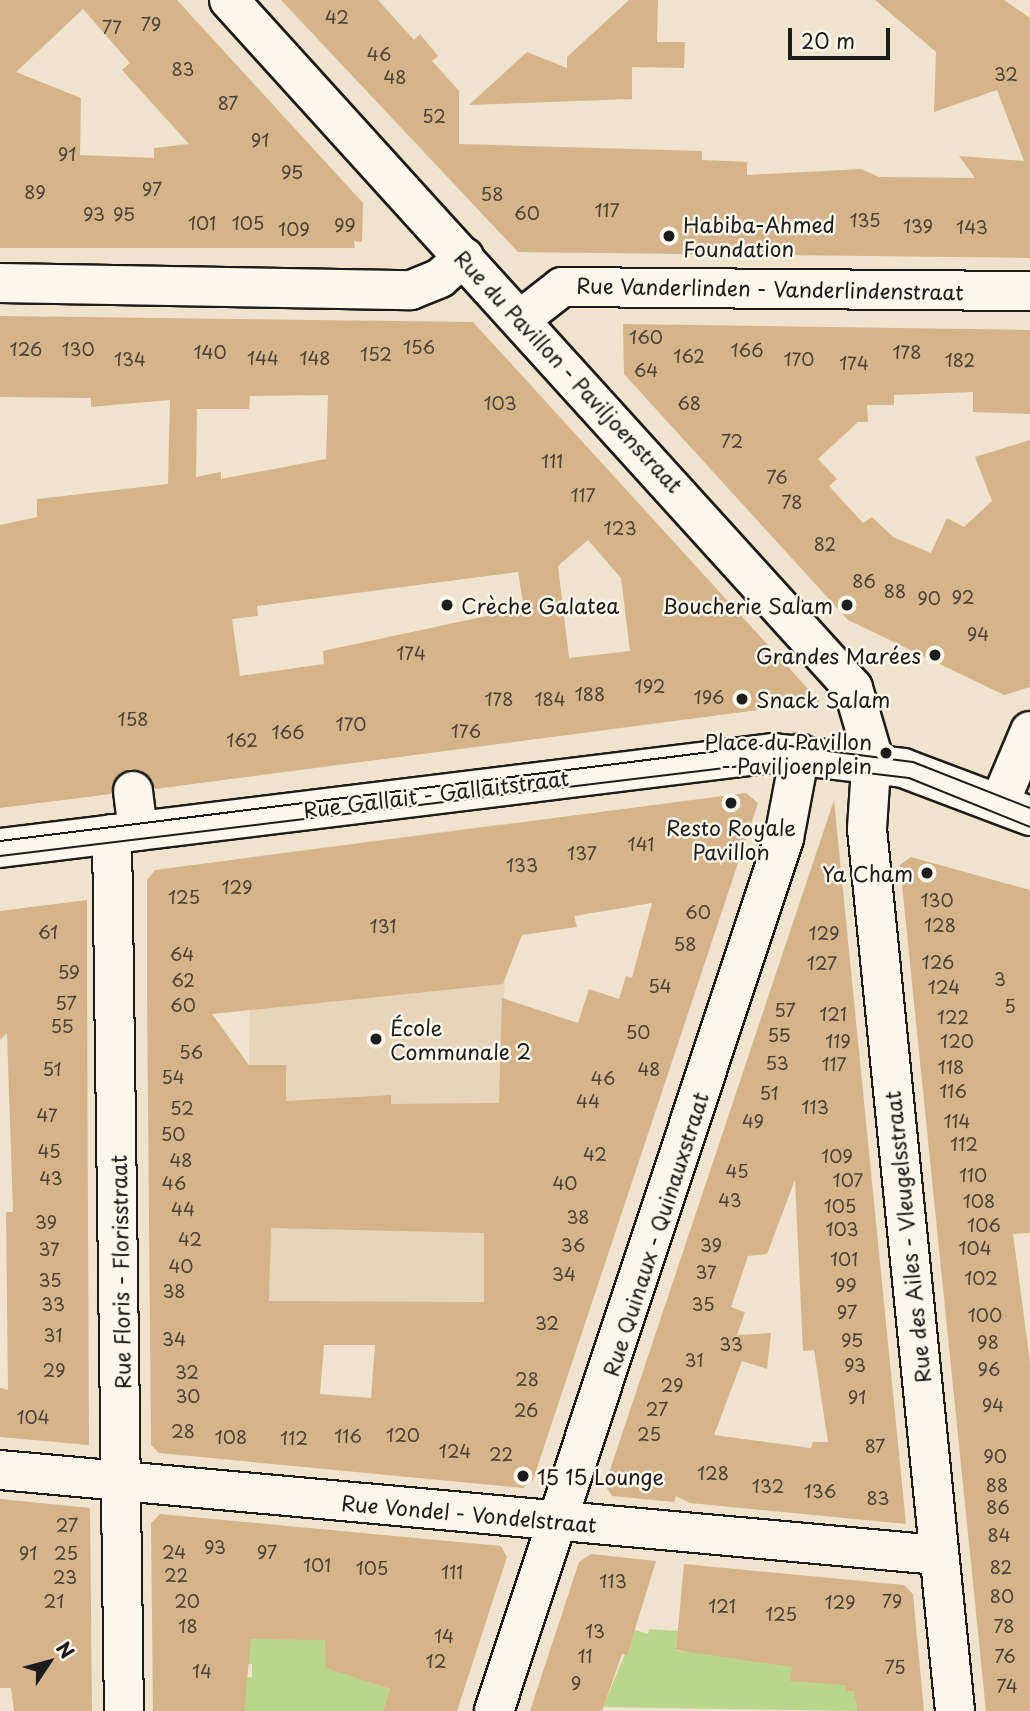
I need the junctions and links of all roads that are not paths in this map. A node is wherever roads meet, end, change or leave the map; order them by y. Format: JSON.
{"nodes":[{"id":1,"x":229,"y":0,"type":"edge"},
{"id":2,"x":464,"y":257,"type":"junction"},
{"id":3,"x":0,"y":283,"type":"edge"},
{"id":4,"x":1030,"y":291,"type":"edge"},
{"id":5,"x":521,"y":319,"type":"junction"},
{"id":6,"x":1030,"y":731,"type":"edge"},
{"id":7,"x":800,"y":753,"type":"junction"},
{"id":8,"x":872,"y":762,"type":"junction"},
{"id":9,"x":133,"y":792,"type":"dead end"},
{"id":10,"x":1015,"y":809,"type":"edge"},
{"id":11,"x":125,"y":832,"type":"junction"},
{"id":12,"x":0,"y":848,"type":"edge"},
{"id":13,"x":0,"y":1470,"type":"edge"},
{"id":14,"x":122,"y":1480,"type":"junction"},
{"id":15,"x":559,"y":1522,"type":"junction"},
{"id":16,"x":937,"y":1555,"type":"junction"},
{"id":17,"x":124,"y":1711,"type":"edge"},
{"id":18,"x":494,"y":1711,"type":"edge"},
{"id":19,"x":956,"y":1711,"type":"edge"}],
"edges":[{"from":1,"to":2,"type":"street","name":"Rue du Pavillon - Paviljoenstraat"},
{"from":2,"to":3,"type":"street"},
{"from":2,"to":5,"type":"street","name":"Rue du Pavillon - Paviljoenstraat"},
{"from":4,"to":5,"type":"street","name":"Rue Vanderlinden - Vanderlindenstraat"},
{"from":5,"to":8,"type":"street","name":"Rue du Pavillon - Paviljoenstraat"},
{"from":6,"to":10,"type":"street"},
{"from":7,"to":8,"type":"street","name":"Rue Gallait - Gallaitstraat"},
{"from":7,"to":11,"type":"street","name":"Rue Gallait - Gallaitstraat"},
{"from":7,"to":15,"type":"street","name":"Rue Quinaux - Quinauxstraat"},
{"from":8,"to":10,"type":"street"},
{"from":8,"to":16,"type":"street","name":"Rue des Ailes - Vleugelsstraat"},
{"from":9,"to":11,"type":"street","name":"Rue Floris - Florisstraat"},
{"from":11,"to":12,"type":"street","name":"Rue Gallait - Gallaitstraat"},
{"from":11,"to":14,"type":"street","name":"Rue Floris - Florisstraat"},
{"from":13,"to":14,"type":"street","name":"Rue Vondel - Vondelstraat"},
{"from":14,"to":15,"type":"street","name":"Rue Vondel - Vondelstraat"},
{"from":14,"to":17,"type":"street","name":"Rue Floris - Florisstraat"},
{"from":15,"to":16,"type":"street","name":"Rue Vondel - Vondelstraat"},
{"from":15,"to":18,"type":"street","name":"Rue Quinaux - Quinauxstraat"},
{"from":16,"to":19,"type":"street","name":"Rue des Ailes - Vleugelsstraat"}]}
